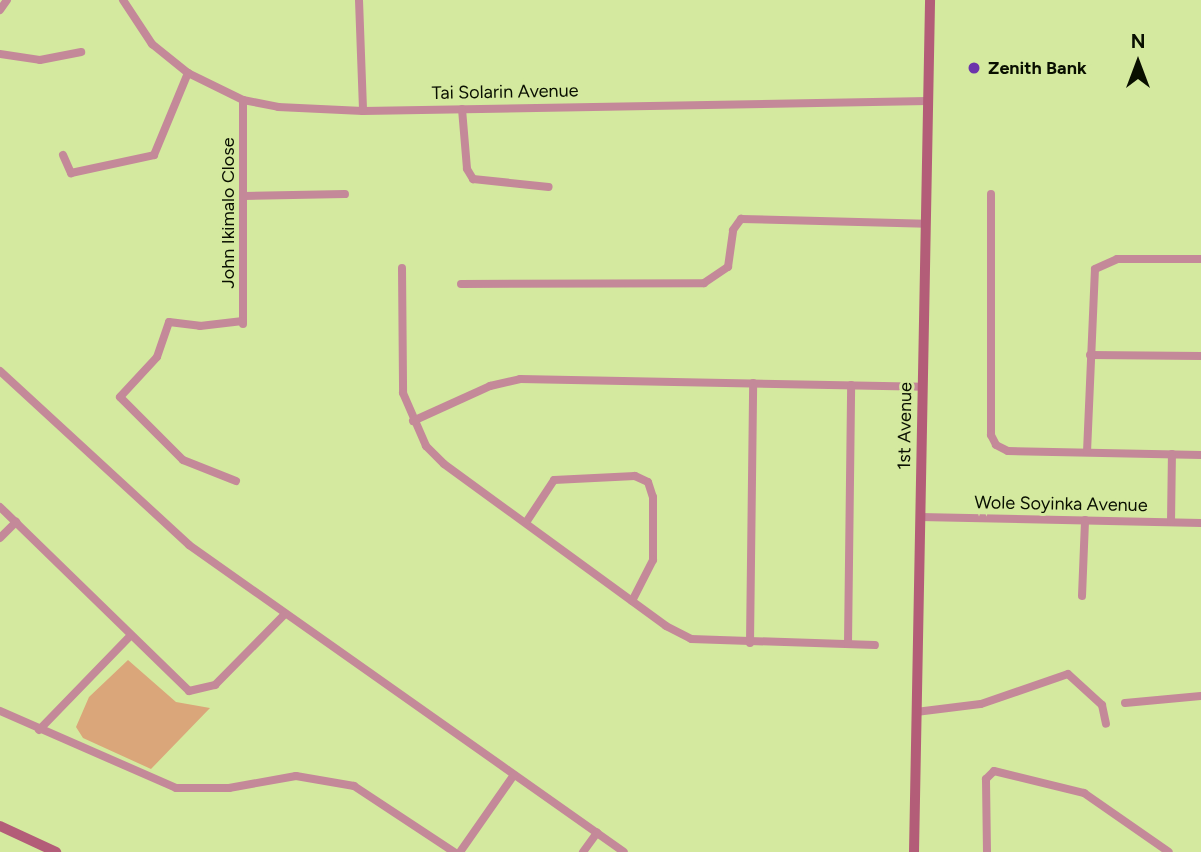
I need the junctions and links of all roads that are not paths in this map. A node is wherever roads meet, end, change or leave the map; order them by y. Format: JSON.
{"nodes":[{"id":1,"x":7,"y":0,"type":"edge"},
{"id":2,"x":123,"y":0,"type":"edge"},
{"id":3,"x":359,"y":0,"type":"edge"},
{"id":4,"x":930,"y":0,"type":"edge"},
{"id":5,"x":0,"y":10,"type":"edge"},
{"id":6,"x":81,"y":52,"type":"dead end"},
{"id":7,"x":0,"y":54,"type":"edge"},
{"id":8,"x":188,"y":73,"type":"junction"},
{"id":9,"x":243,"y":100,"type":"junction"},
{"id":10,"x":928,"y":102,"type":"junction"},
{"id":11,"x":462,"y":109,"type":"junction"},
{"id":12,"x":363,"y":111,"type":"junction"},
{"id":13,"x":64,"y":155,"type":"dead end"},
{"id":14,"x":549,"y":187,"type":"dead end"},
{"id":15,"x":345,"y":194,"type":"dead end"},
{"id":16,"x":991,"y":194,"type":"dead end"},
{"id":17,"x":244,"y":196,"type":"junction"},
{"id":18,"x":926,"y":224,"type":"junction"},
{"id":19,"x":1201,"y":260,"type":"edge"},
{"id":20,"x":402,"y":268,"type":"dead end"},
{"id":21,"x":461,"y":284,"type":"dead end"},
{"id":22,"x":1090,"y":355,"type":"junction"},
{"id":23,"x":1201,"y":356,"type":"edge"},
{"id":24,"x":0,"y":371,"type":"edge"},
{"id":25,"x":753,"y":383,"type":"junction"},
{"id":26,"x":851,"y":385,"type":"junction"},
{"id":27,"x":923,"y":387,"type":"junction"},
{"id":28,"x":413,"y":421,"type":"junction"},
{"id":29,"x":1087,"y":452,"type":"junction"},
{"id":30,"x":1172,"y":454,"type":"junction"},
{"id":31,"x":1201,"y":455,"type":"edge"},
{"id":32,"x":236,"y":481,"type":"dead end"},
{"id":33,"x":0,"y":507,"type":"edge"},
{"id":34,"x":920,"y":517,"type":"junction"},
{"id":35,"x":1085,"y":520,"type":"junction"},
{"id":36,"x":16,"y":522,"type":"junction"},
{"id":37,"x":527,"y":522,"type":"junction"},
{"id":38,"x":1171,"y":522,"type":"junction"},
{"id":39,"x":1201,"y":523,"type":"edge"},
{"id":40,"x":0,"y":538,"type":"edge"},
{"id":41,"x":1082,"y":596,"type":"dead end"},
{"id":42,"x":632,"y":601,"type":"junction"},
{"id":43,"x":285,"y":614,"type":"junction"},
{"id":44,"x":130,"y":636,"type":"junction"},
{"id":45,"x":750,"y":643,"type":"junction"},
{"id":46,"x":848,"y":644,"type":"junction"},
{"id":47,"x":875,"y":645,"type":"dead end"},
{"id":48,"x":1201,"y":696,"type":"edge"},
{"id":49,"x":1125,"y":703,"type":"dead end"},
{"id":50,"x":0,"y":711,"type":"edge"},
{"id":51,"x":916,"y":712,"type":"junction"},
{"id":52,"x":1106,"y":724,"type":"dead end"},
{"id":53,"x":39,"y":730,"type":"junction"},
{"id":54,"x":514,"y":775,"type":"junction"},
{"id":55,"x":0,"y":826,"type":"edge"},
{"id":56,"x":597,"y":833,"type":"junction"},
{"id":57,"x":56,"y":852,"type":"edge"},
{"id":58,"x":454,"y":852,"type":"edge"},
{"id":59,"x":460,"y":852,"type":"edge"},
{"id":60,"x":583,"y":852,"type":"edge"},
{"id":61,"x":624,"y":852,"type":"edge"},
{"id":62,"x":914,"y":852,"type":"edge"},
{"id":63,"x":988,"y":852,"type":"edge"},
{"id":64,"x":1169,"y":852,"type":"edge"}],
"edges":[{"from":1,"to":5,"type":"street"},
{"from":2,"to":8,"type":"street","name":"Tai Solarin Avenue"},
{"from":3,"to":12,"type":"street"},
{"from":4,"to":10,"type":"street","name":"1st Avenue"},
{"from":6,"to":7,"type":"street"},
{"from":8,"to":9,"type":"street","name":"Tai Solarin Avenue"},
{"from":8,"to":13,"type":"street"},
{"from":9,"to":12,"type":"street","name":"Tai Solarin Avenue"},
{"from":9,"to":17,"type":"street","name":"John Ikimalo Close"},
{"from":10,"to":11,"type":"street","name":"Tai Solarin Avenue"},
{"from":10,"to":18,"type":"street","name":"1st Avenue"},
{"from":11,"to":12,"type":"street","name":"Tai Solarin Avenue"},
{"from":11,"to":14,"type":"street"},
{"from":15,"to":17,"type":"street"},
{"from":16,"to":29,"type":"street"},
{"from":17,"to":32,"type":"street","name":"John Ikimalo Close"},
{"from":18,"to":21,"type":"street"},
{"from":18,"to":27,"type":"street","name":"1st Avenue"},
{"from":19,"to":22,"type":"street"},
{"from":20,"to":28,"type":"street"},
{"from":22,"to":23,"type":"street"},
{"from":22,"to":29,"type":"street"},
{"from":24,"to":43,"type":"street"},
{"from":25,"to":26,"type":"street"},
{"from":25,"to":28,"type":"street"},
{"from":25,"to":45,"type":"street"},
{"from":26,"to":27,"type":"street"},
{"from":26,"to":46,"type":"street"},
{"from":27,"to":34,"type":"street","name":"1st Avenue"},
{"from":28,"to":37,"type":"street"},
{"from":29,"to":30,"type":"street"},
{"from":30,"to":31,"type":"street"},
{"from":30,"to":38,"type":"street"},
{"from":33,"to":36,"type":"street"},
{"from":34,"to":35,"type":"street","name":"Wole Soyinka Avenue"},
{"from":34,"to":51,"type":"street","name":"1st Avenue"},
{"from":35,"to":38,"type":"street","name":"Wole Soyinka Avenue"},
{"from":35,"to":41,"type":"street"},
{"from":36,"to":40,"type":"street"},
{"from":36,"to":44,"type":"street"},
{"from":37,"to":42,"type":"street"},
{"from":37,"to":42,"type":"street"},
{"from":38,"to":39,"type":"street","name":"Wole Soyinka Avenue"},
{"from":42,"to":45,"type":"street"},
{"from":43,"to":44,"type":"street"},
{"from":43,"to":54,"type":"street"},
{"from":44,"to":53,"type":"street"},
{"from":45,"to":46,"type":"street"},
{"from":46,"to":47,"type":"street"},
{"from":48,"to":49,"type":"street"},
{"from":50,"to":53,"type":"street"},
{"from":51,"to":52,"type":"street"},
{"from":51,"to":62,"type":"street","name":"1st Avenue"},
{"from":53,"to":58,"type":"street"},
{"from":54,"to":56,"type":"street"},
{"from":54,"to":59,"type":"street"},
{"from":55,"to":57,"type":"street"},
{"from":56,"to":60,"type":"street"},
{"from":56,"to":61,"type":"street"},
{"from":63,"to":64,"type":"street"}]}
